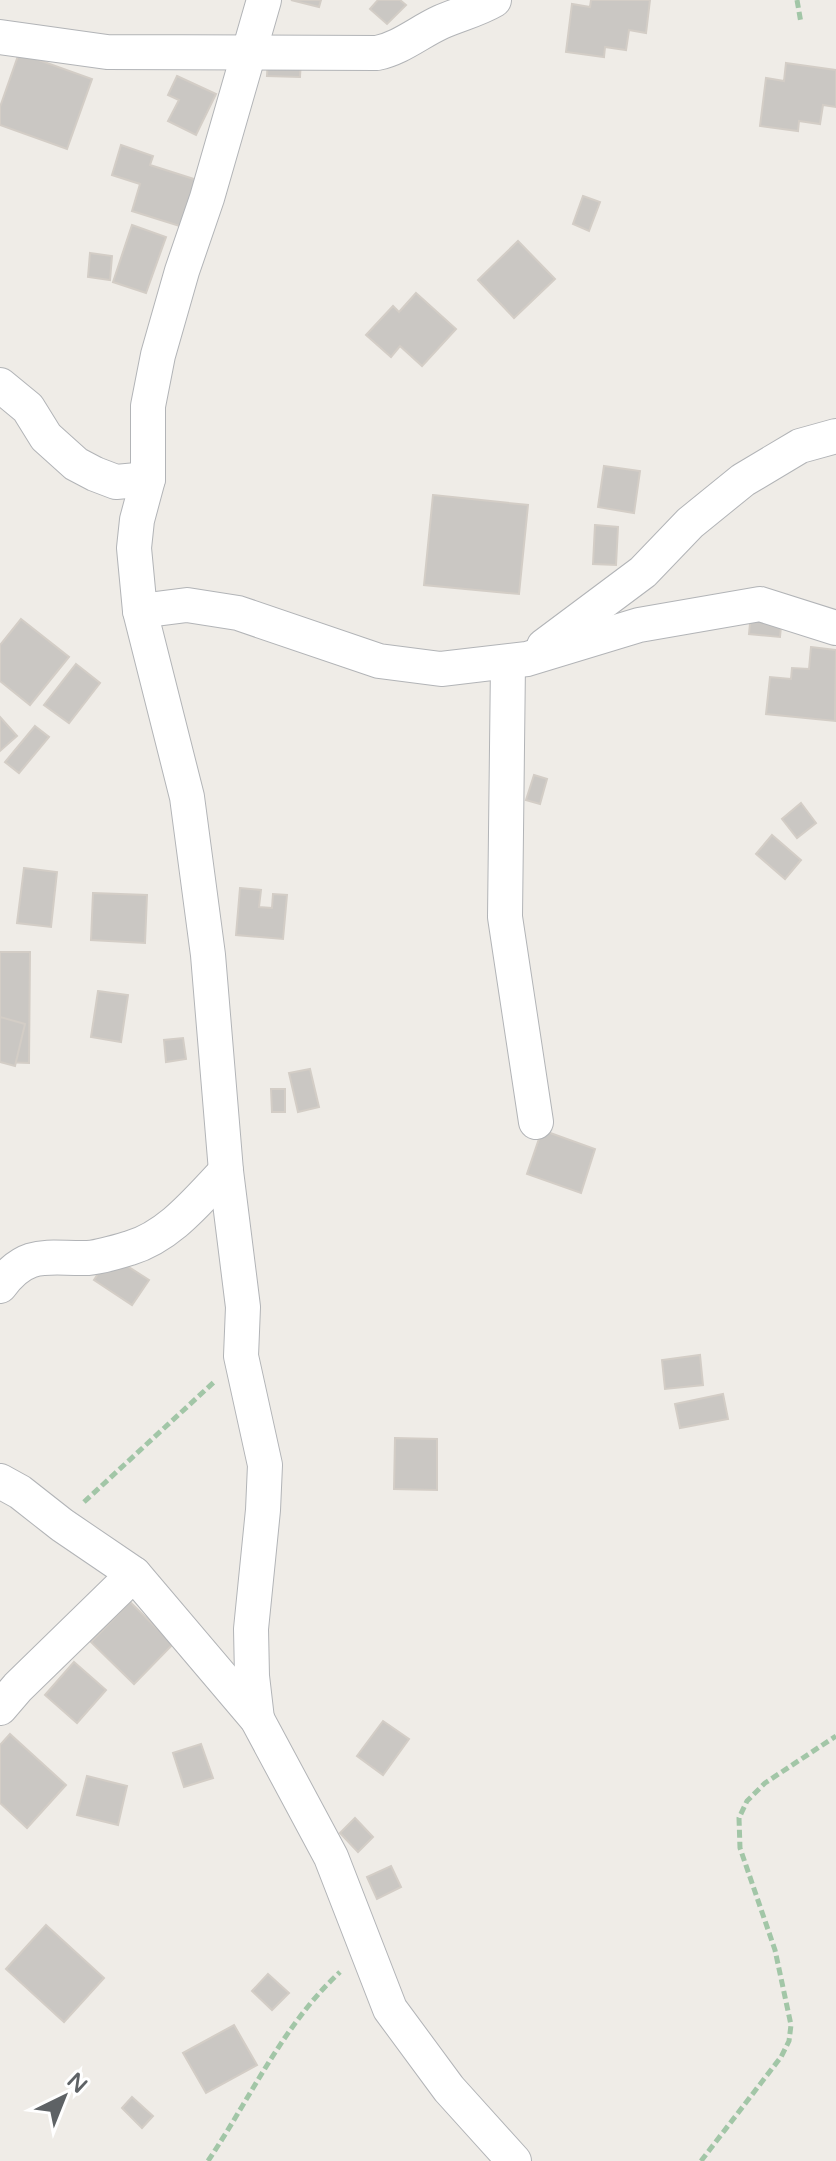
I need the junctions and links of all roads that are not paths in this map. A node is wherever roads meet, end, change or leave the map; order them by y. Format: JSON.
{"nodes":[{"id":1,"x":264,"y":0,"type":"edge"},
{"id":2,"x":494,"y":0,"type":"edge"},
{"id":3,"x":0,"y":37,"type":"edge"},
{"id":4,"x":251,"y":51,"type":"junction"},
{"id":5,"x":0,"y":385,"type":"edge"},
{"id":6,"x":836,"y":436,"type":"edge"},
{"id":7,"x":148,"y":479,"type":"junction"},
{"id":8,"x":140,"y":611,"type":"junction"},
{"id":9,"x":836,"y":628,"type":"edge"},
{"id":10,"x":518,"y":661,"type":"junction"},
{"id":11,"x":536,"y":1122,"type":"dead end"},
{"id":12,"x":226,"y":1171,"type":"junction"},
{"id":13,"x":0,"y":1286,"type":"edge"},
{"id":14,"x":0,"y":1481,"type":"edge"},
{"id":15,"x":134,"y":1574,"type":"junction"},
{"id":16,"x":0,"y":1708,"type":"edge"},
{"id":17,"x":257,"y":1719,"type":"junction"},
{"id":18,"x":514,"y":2161,"type":"edge"}],
"edges":[{"from":1,"to":4,"type":"street"},
{"from":2,"to":4,"type":"street"},
{"from":3,"to":4,"type":"street"},
{"from":4,"to":7,"type":"street"},
{"from":5,"to":7,"type":"street"},
{"from":6,"to":10,"type":"street"},
{"from":7,"to":8,"type":"street"},
{"from":8,"to":10,"type":"street"},
{"from":8,"to":12,"type":"street"},
{"from":9,"to":10,"type":"street"},
{"from":10,"to":11,"type":"street"},
{"from":12,"to":13,"type":"street"},
{"from":12,"to":17,"type":"street"},
{"from":14,"to":15,"type":"street"},
{"from":15,"to":16,"type":"street"},
{"from":15,"to":17,"type":"street"},
{"from":17,"to":18,"type":"street"}]}
